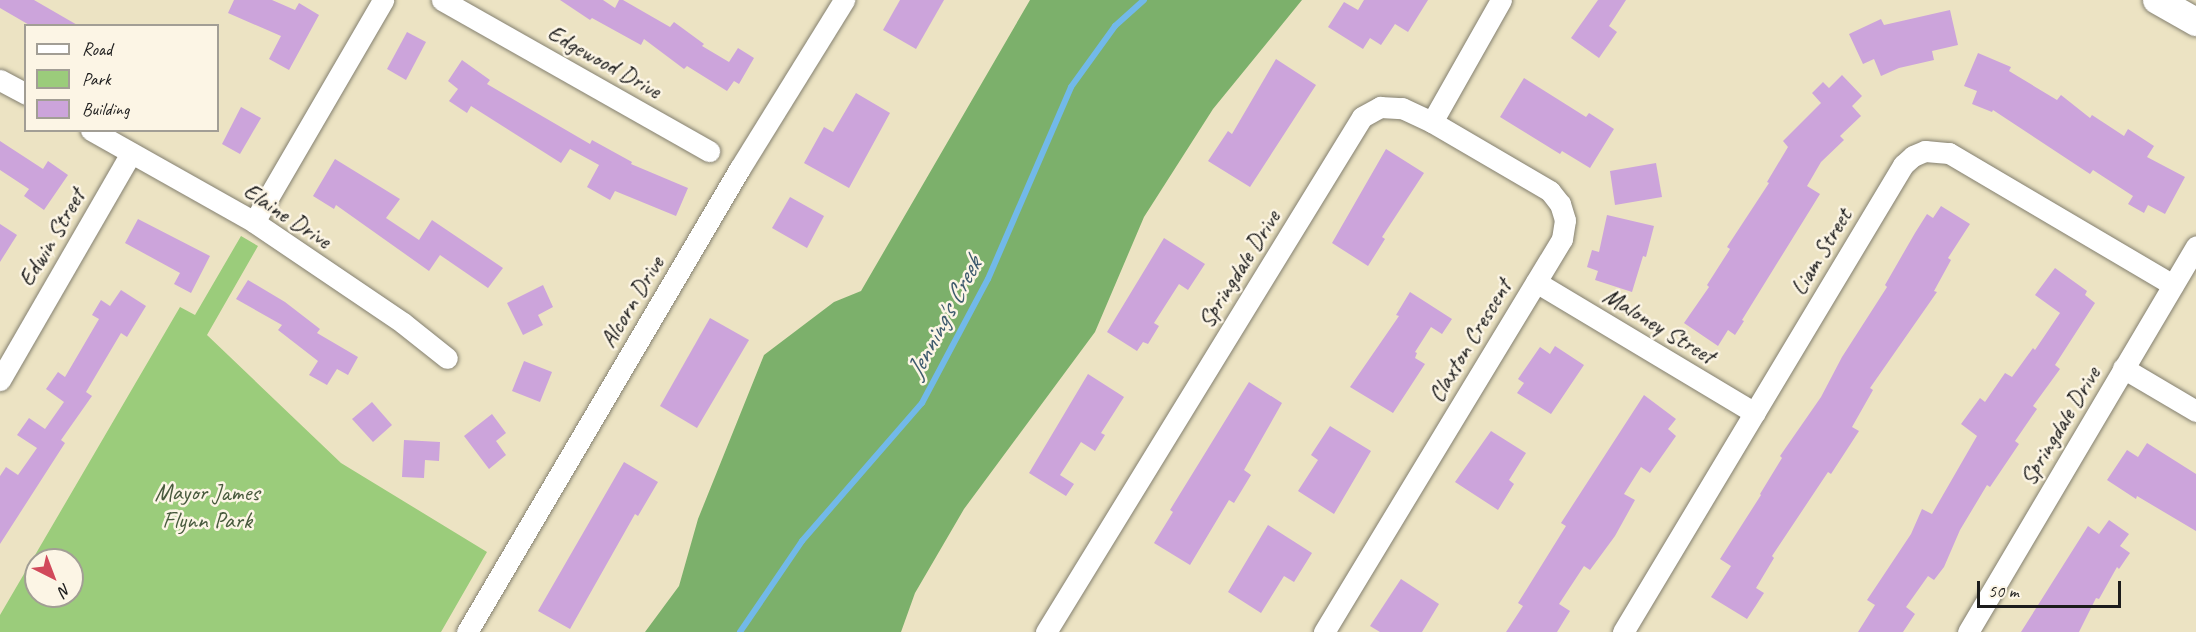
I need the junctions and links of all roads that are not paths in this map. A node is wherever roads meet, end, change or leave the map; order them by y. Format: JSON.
{"nodes":[{"id":1,"x":383,"y":0,"type":"edge"},
{"id":2,"x":442,"y":0,"type":"edge"},
{"id":3,"x":844,"y":0,"type":"edge"},
{"id":4,"x":1501,"y":0,"type":"edge"},
{"id":5,"x":2157,"y":0,"type":"edge"},
{"id":6,"x":2196,"y":22,"type":"edge"},
{"id":7,"x":0,"y":80,"type":"edge"},
{"id":8,"x":24,"y":93,"type":"edge"},
{"id":9,"x":1432,"y":122,"type":"junction"},
{"id":10,"x":94,"y":132,"type":"edge"},
{"id":11,"x":709,"y":151,"type":"dead end"},
{"id":12,"x":130,"y":153,"type":"junction"},
{"id":13,"x":254,"y":222,"type":"junction"},
{"id":14,"x":2196,"y":246,"type":"edge"},
{"id":15,"x":1536,"y":282,"type":"junction"},
{"id":16,"x":2173,"y":285,"type":"junction"},
{"id":17,"x":447,"y":358,"type":"dead end"},
{"id":18,"x":2124,"y":368,"type":"junction"},
{"id":19,"x":0,"y":380,"type":"edge"},
{"id":20,"x":2196,"y":411,"type":"edge"},
{"id":21,"x":1755,"y":413,"type":"junction"},
{"id":22,"x":467,"y":632,"type":"edge"},
{"id":23,"x":1046,"y":632,"type":"edge"},
{"id":24,"x":1324,"y":632,"type":"edge"},
{"id":25,"x":1623,"y":632,"type":"edge"},
{"id":26,"x":1968,"y":632,"type":"edge"}],
"edges":[{"from":1,"to":13,"type":"street"},
{"from":2,"to":11,"type":"street","name":"Edgewood Drive"},
{"from":3,"to":22,"type":"street","name":"Alcorn Drive"},
{"from":4,"to":9,"type":"street"},
{"from":5,"to":6,"type":"main road"},
{"from":7,"to":8,"type":"street"},
{"from":9,"to":15,"type":"street","name":"Claxton Crescent"},
{"from":9,"to":23,"type":"street","name":"Springdale Drive"},
{"from":10,"to":12,"type":"street","name":"Elaine Drive"},
{"from":12,"to":13,"type":"street","name":"Elaine Drive"},
{"from":12,"to":19,"type":"street","name":"Edwin Street"},
{"from":13,"to":17,"type":"street","name":"Elaine Drive"},
{"from":14,"to":16,"type":"street","name":"Springdale Drive"},
{"from":15,"to":21,"type":"street","name":"Maloney Street"},
{"from":15,"to":24,"type":"street","name":"Claxton Crescent"},
{"from":16,"to":18,"type":"street","name":"Springdale Drive"},
{"from":16,"to":21,"type":"street","name":"Liam Street"},
{"from":18,"to":20,"type":"street"},
{"from":18,"to":26,"type":"street","name":"Springdale Drive"},
{"from":21,"to":25,"type":"street","name":"Liam Street"}]}
